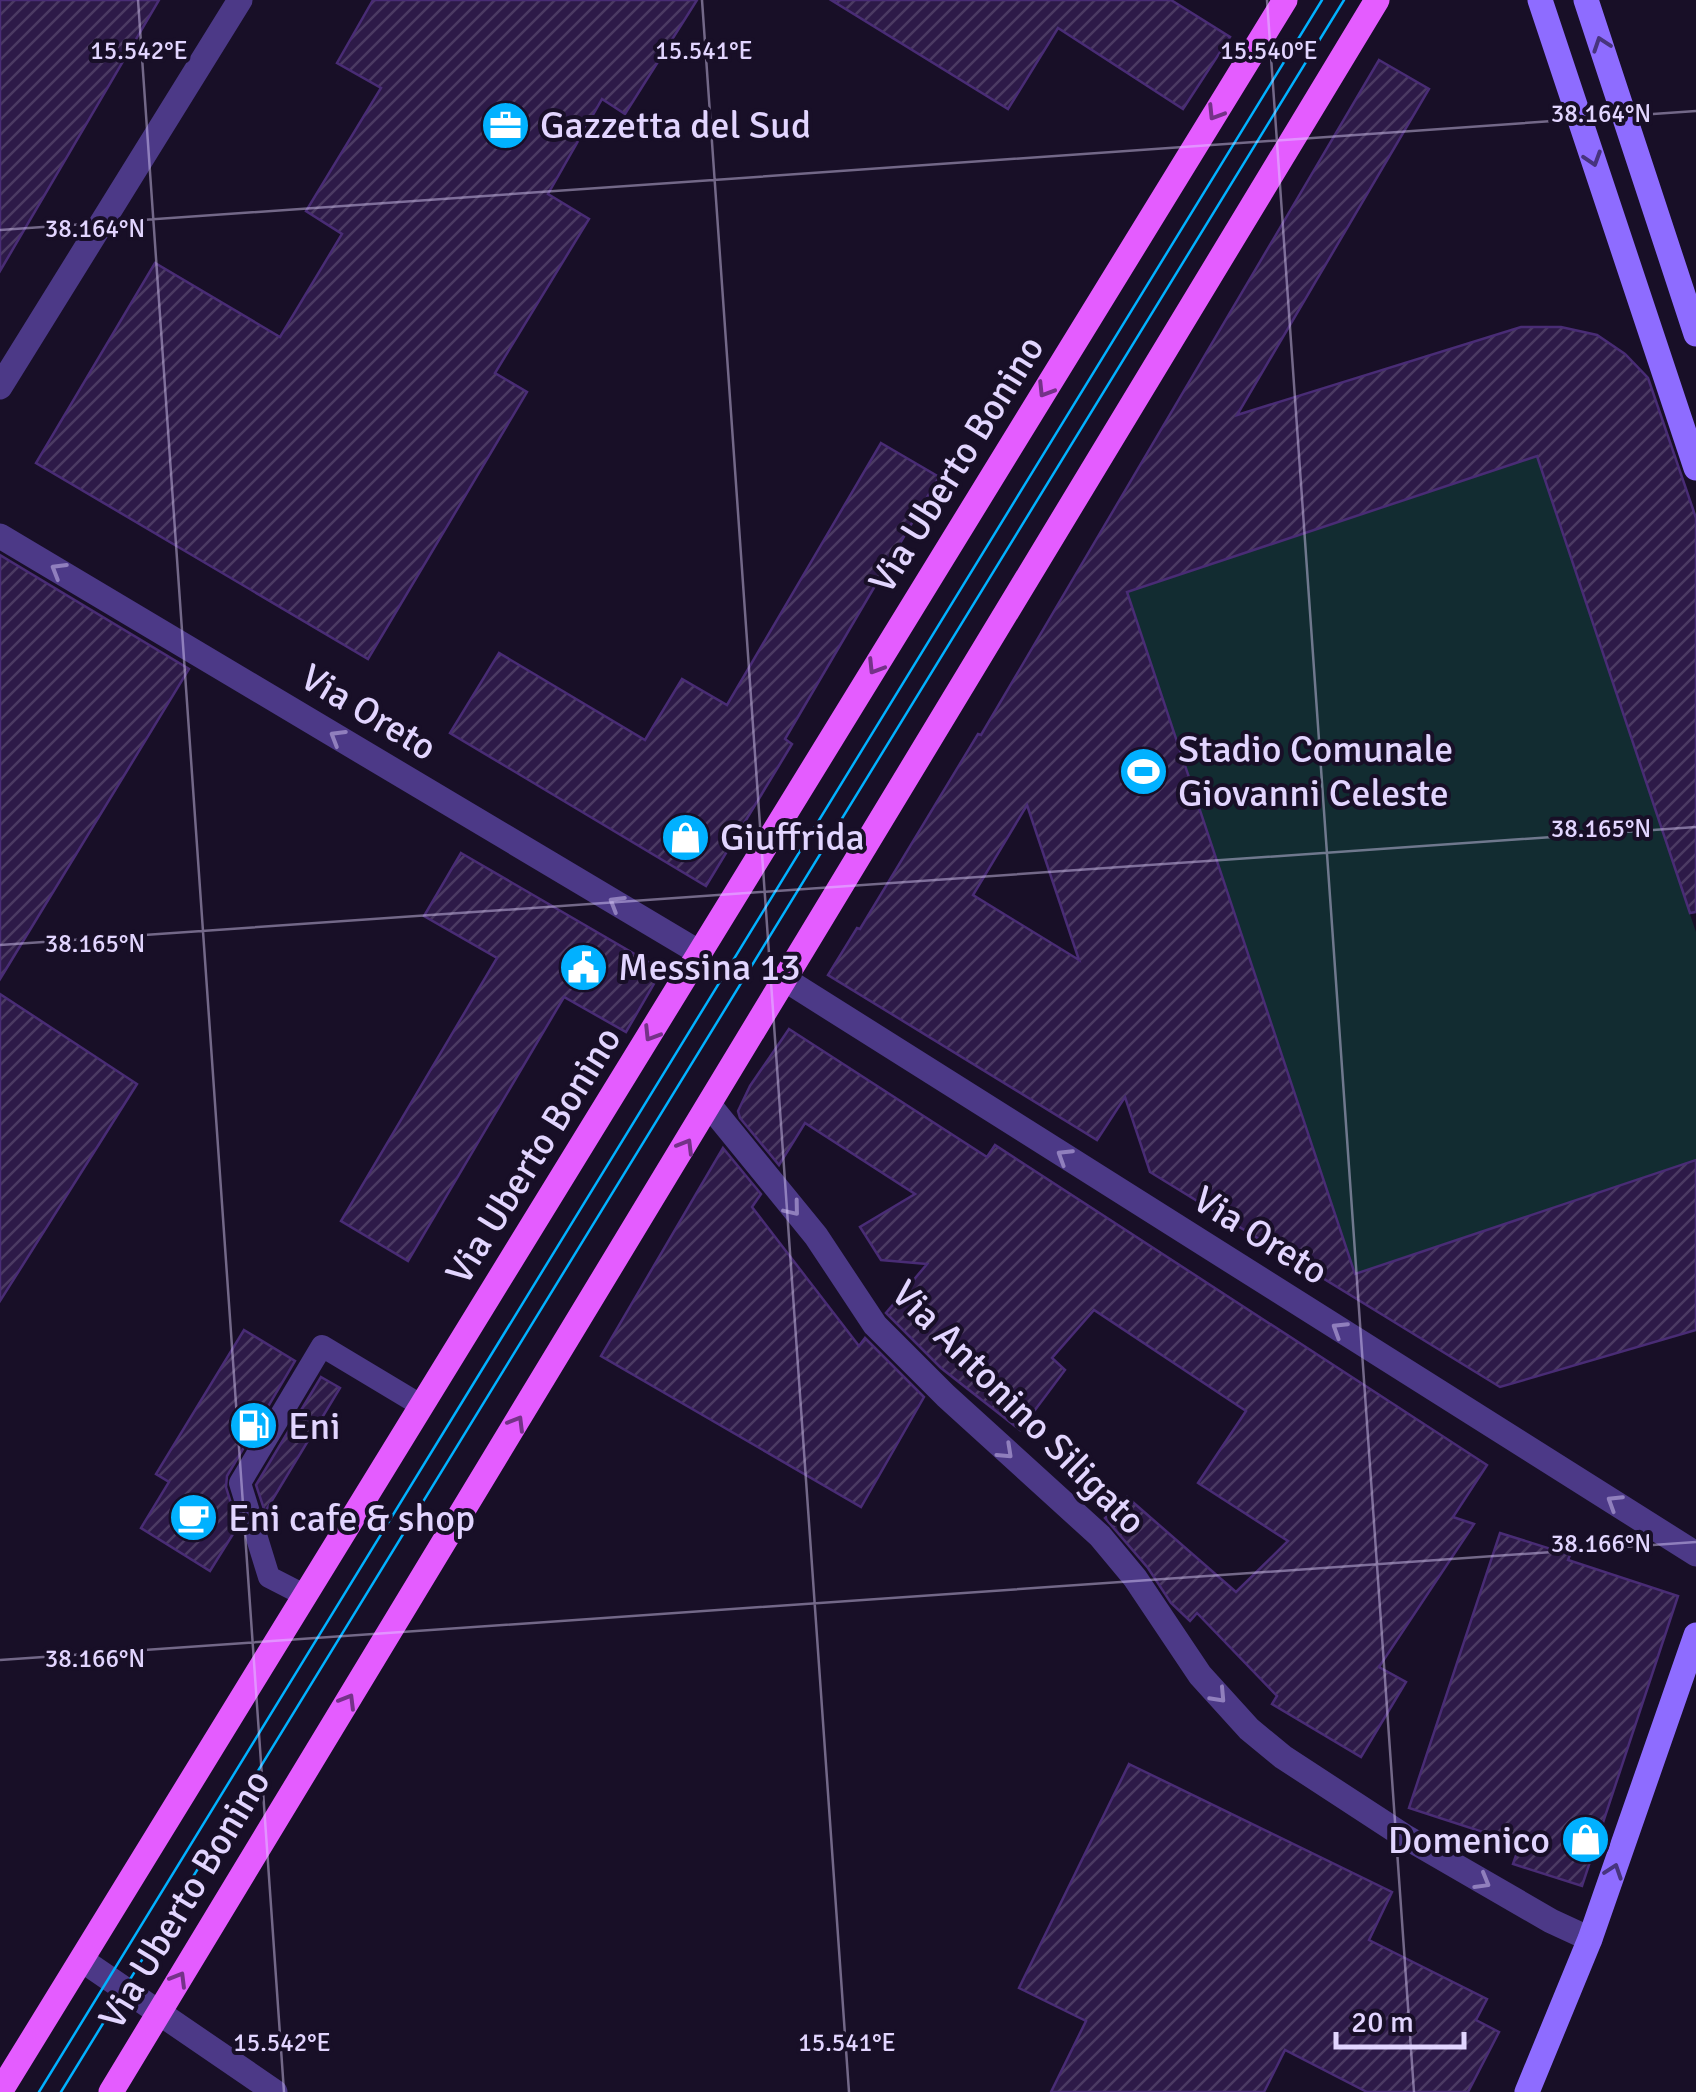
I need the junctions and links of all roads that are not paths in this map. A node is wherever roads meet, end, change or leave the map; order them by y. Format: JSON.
{"nodes":[{"id":1,"x":240,"y":0,"type":"edge"},
{"id":2,"x":1284,"y":0,"type":"edge"},
{"id":3,"x":1377,"y":0,"type":"edge"},
{"id":4,"x":1540,"y":0,"type":"edge"},
{"id":5,"x":1586,"y":0,"type":"edge"},
{"id":6,"x":1696,"y":334,"type":"edge"},
{"id":7,"x":0,"y":386,"type":"edge"},
{"id":8,"x":1696,"y":468,"type":"edge"},
{"id":9,"x":0,"y":536,"type":"edge"},
{"id":10,"x":700,"y":953,"type":"junction"},
{"id":11,"x":786,"y":980,"type":"junction"},
{"id":12,"x":710,"y":1106,"type":"junction"},
{"id":13,"x":422,"y":1406,"type":"junction"},
{"id":14,"x":1696,"y":1554,"type":"edge"},
{"id":15,"x":306,"y":1596,"type":"junction"},
{"id":16,"x":1696,"y":1635,"type":"edge"},
{"id":17,"x":1590,"y":1939,"type":"junction"},
{"id":18,"x":82,"y":1960,"type":"junction"},
{"id":19,"x":159,"y":2012,"type":"junction"},
{"id":20,"x":0,"y":2092,"type":"edge"},
{"id":21,"x":110,"y":2092,"type":"edge"},
{"id":22,"x":275,"y":2092,"type":"edge"},
{"id":23,"x":1526,"y":2092,"type":"edge"}],
"edges":[{"from":1,"to":7,"type":"street"},
{"from":2,"to":10,"type":"main road","name":"Via Uberto Bonino","one_way":true},
{"from":3,"to":11,"type":"main road","name":"Via Uberto Bonino"},
{"from":4,"to":8,"type":"main road","one_way":true},
{"from":6,"to":5,"type":"main road","one_way":true},
{"from":10,"to":9,"type":"street","name":"Via Oreto","one_way":true},
{"from":10,"to":13,"type":"main road","name":"Via Uberto Bonino","one_way":true},
{"from":11,"to":12,"type":"main road","name":"Via Uberto Bonino"},
{"from":14,"to":11,"type":"street","name":"Via Oreto","one_way":true},
{"from":12,"to":17,"type":"street","name":"Via Antonino Siligato","one_way":true},
{"from":19,"to":12,"type":"main road","name":"Via Uberto Bonino","one_way":true},
{"from":13,"to":15,"type":"main road","name":"Via Uberto Bonino"},
{"from":13,"to":15,"type":"lane"},
{"from":15,"to":18,"type":"main road","name":"Via Uberto Bonino"},
{"from":17,"to":16,"type":"main road","one_way":true},
{"from":17,"to":23,"type":"main road"},
{"from":18,"to":19,"type":"street"},
{"from":18,"to":20,"type":"main road","name":"Via Uberto Bonino"},
{"from":19,"to":21,"type":"main road","name":"Via Uberto Bonino"},
{"from":19,"to":22,"type":"street"}]}
